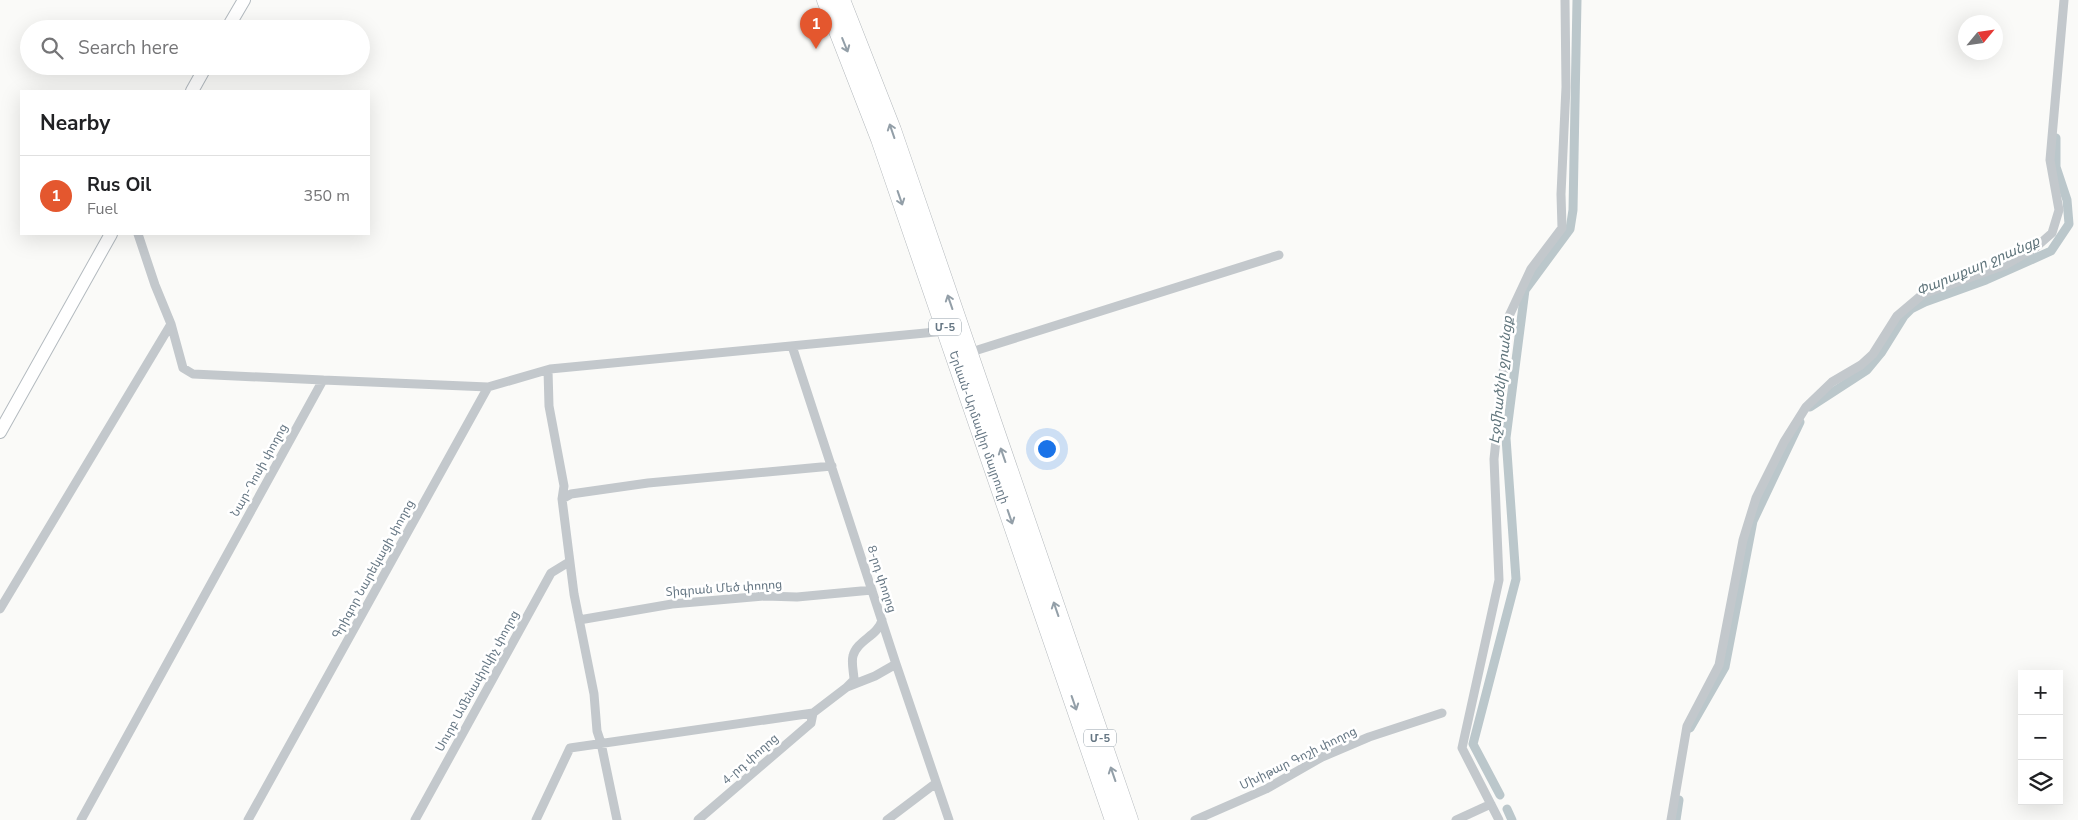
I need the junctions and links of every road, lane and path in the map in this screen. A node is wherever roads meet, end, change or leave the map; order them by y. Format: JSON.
{"nodes":[{"id":1,"x":244,"y":0,"type":"edge"},
{"id":2,"x":826,"y":0,"type":"edge"},
{"id":3,"x":841,"y":0,"type":"edge"},
{"id":4,"x":1565,"y":0,"type":"edge"},
{"id":5,"x":2064,"y":0,"type":"edge"},
{"id":6,"x":232,"y":20,"type":"edge"},
{"id":7,"x":201,"y":75,"type":"edge"},
{"id":8,"x":193,"y":90,"type":"edge"},
{"id":9,"x":110,"y":235,"type":"edge"},
{"id":10,"x":138,"y":235,"type":"edge"},
{"id":11,"x":1278,"y":255,"type":"dead end"},
{"id":12,"x":171,"y":324,"type":"junction"},
{"id":13,"x":946,"y":331,"type":"junction"},
{"id":14,"x":792,"y":346,"type":"junction"},
{"id":15,"x":968,"y":353,"type":"junction"},
{"id":16,"x":549,"y":370,"type":"junction"},
{"id":17,"x":323,"y":380,"type":"junction"},
{"id":18,"x":488,"y":387,"type":"junction"},
{"id":19,"x":0,"y":432,"type":"edge"},
{"id":20,"x":832,"y":466,"type":"junction"},
{"id":21,"x":562,"y":498,"type":"junction"},
{"id":22,"x":569,"y":562,"type":"junction"},
{"id":23,"x":872,"y":590,"type":"junction"},
{"id":24,"x":0,"y":609,"type":"edge"},
{"id":25,"x":578,"y":620,"type":"junction"},
{"id":26,"x":882,"y":620,"type":"junction"},
{"id":27,"x":1065,"y":656,"type":"junction"},
{"id":28,"x":896,"y":664,"type":"junction"},
{"id":29,"x":847,"y":687,"type":"junction"},
{"id":30,"x":813,"y":713,"type":"junction"},
{"id":31,"x":1442,"y":713,"type":"dead end"},
{"id":32,"x":601,"y":743,"type":"junction"},
{"id":33,"x":936,"y":784,"type":"junction"},
{"id":34,"x":1491,"y":804,"type":"junction"},
{"id":35,"x":81,"y":820,"type":"edge"},
{"id":36,"x":248,"y":820,"type":"edge"},
{"id":37,"x":414,"y":820,"type":"edge"},
{"id":38,"x":536,"y":820,"type":"edge"},
{"id":39,"x":617,"y":820,"type":"edge"},
{"id":40,"x":698,"y":820,"type":"edge"},
{"id":41,"x":887,"y":820,"type":"edge"},
{"id":42,"x":949,"y":820,"type":"edge"},
{"id":43,"x":1114,"y":820,"type":"edge"},
{"id":44,"x":1129,"y":820,"type":"edge"},
{"id":45,"x":1195,"y":820,"type":"edge"},
{"id":46,"x":1456,"y":820,"type":"edge"},
{"id":47,"x":1499,"y":820,"type":"edge"},
{"id":48,"x":1671,"y":820,"type":"edge"}],
"edges":[{"from":1,"to":6,"type":"main road"},
{"from":2,"to":13,"type":"highway","name":"Երևան-Արմավիր մայրուղի","number":"Մ-5","one_way":true},
{"from":15,"to":3,"type":"highway","name":"Երևան-Արմավիր մայրուղի","number":"Մ-5","one_way":true},
{"from":4,"to":34,"type":"street"},
{"from":5,"to":48,"type":"street"},
{"from":7,"to":8,"type":"main road"},
{"from":9,"to":19,"type":"main road"},
{"from":10,"to":12,"type":"street"},
{"from":11,"to":15,"type":"street"},
{"from":12,"to":17,"type":"street"},
{"from":12,"to":24,"type":"street"},
{"from":13,"to":14,"type":"street"},
{"from":13,"to":27,"type":"highway","name":"Երևան-Արմավիր մայրուղի","number":"Մ-5","one_way":true},
{"from":14,"to":16,"type":"street"},
{"from":14,"to":20,"type":"street","name":"8-րդ փողոց"},
{"from":27,"to":15,"type":"highway","name":"Երևան-Արմավիր մայրուղի","number":"Մ-5","one_way":true},
{"from":16,"to":18,"type":"street"},
{"from":16,"to":21,"type":"street"},
{"from":17,"to":18,"type":"street"},
{"from":17,"to":35,"type":"street","name":"Նար-Դոսի փողոց"},
{"from":18,"to":36,"type":"street","name":"Գրիգոր Նարեկացի փողոց"},
{"from":20,"to":21,"type":"street"},
{"from":20,"to":23,"type":"street","name":"8-րդ փողոց"},
{"from":21,"to":22,"type":"street"},
{"from":22,"to":25,"type":"street"},
{"from":22,"to":37,"type":"street","name":"Սուրբ Ամենափրկիչ փողոց"},
{"from":23,"to":25,"type":"street","name":"Տիգրան Մեծ փողոց"},
{"from":23,"to":26,"type":"street","name":"8-րդ փողոց"},
{"from":25,"to":32,"type":"street"},
{"from":26,"to":28,"type":"street","name":"8-րդ փողոց"},
{"from":26,"to":29,"type":"street"},
{"from":27,"to":43,"type":"highway","number":"Մ-5","one_way":true},
{"from":44,"to":27,"type":"highway","number":"Մ-5","one_way":true},
{"from":28,"to":29,"type":"street"},
{"from":28,"to":33,"type":"street","name":"8-րդ փողոց"},
{"from":29,"to":30,"type":"street"},
{"from":30,"to":32,"type":"street"},
{"from":30,"to":40,"type":"street","name":"4-րդ փողոց"},
{"from":31,"to":45,"type":"street","name":"Մխիթար Գոշի փողոց"},
{"from":32,"to":38,"type":"street"},
{"from":32,"to":39,"type":"street"},
{"from":33,"to":41,"type":"street"},
{"from":33,"to":42,"type":"street","name":"8-րդ փողոց"},
{"from":34,"to":46,"type":"street"},
{"from":34,"to":47,"type":"street"}]}
